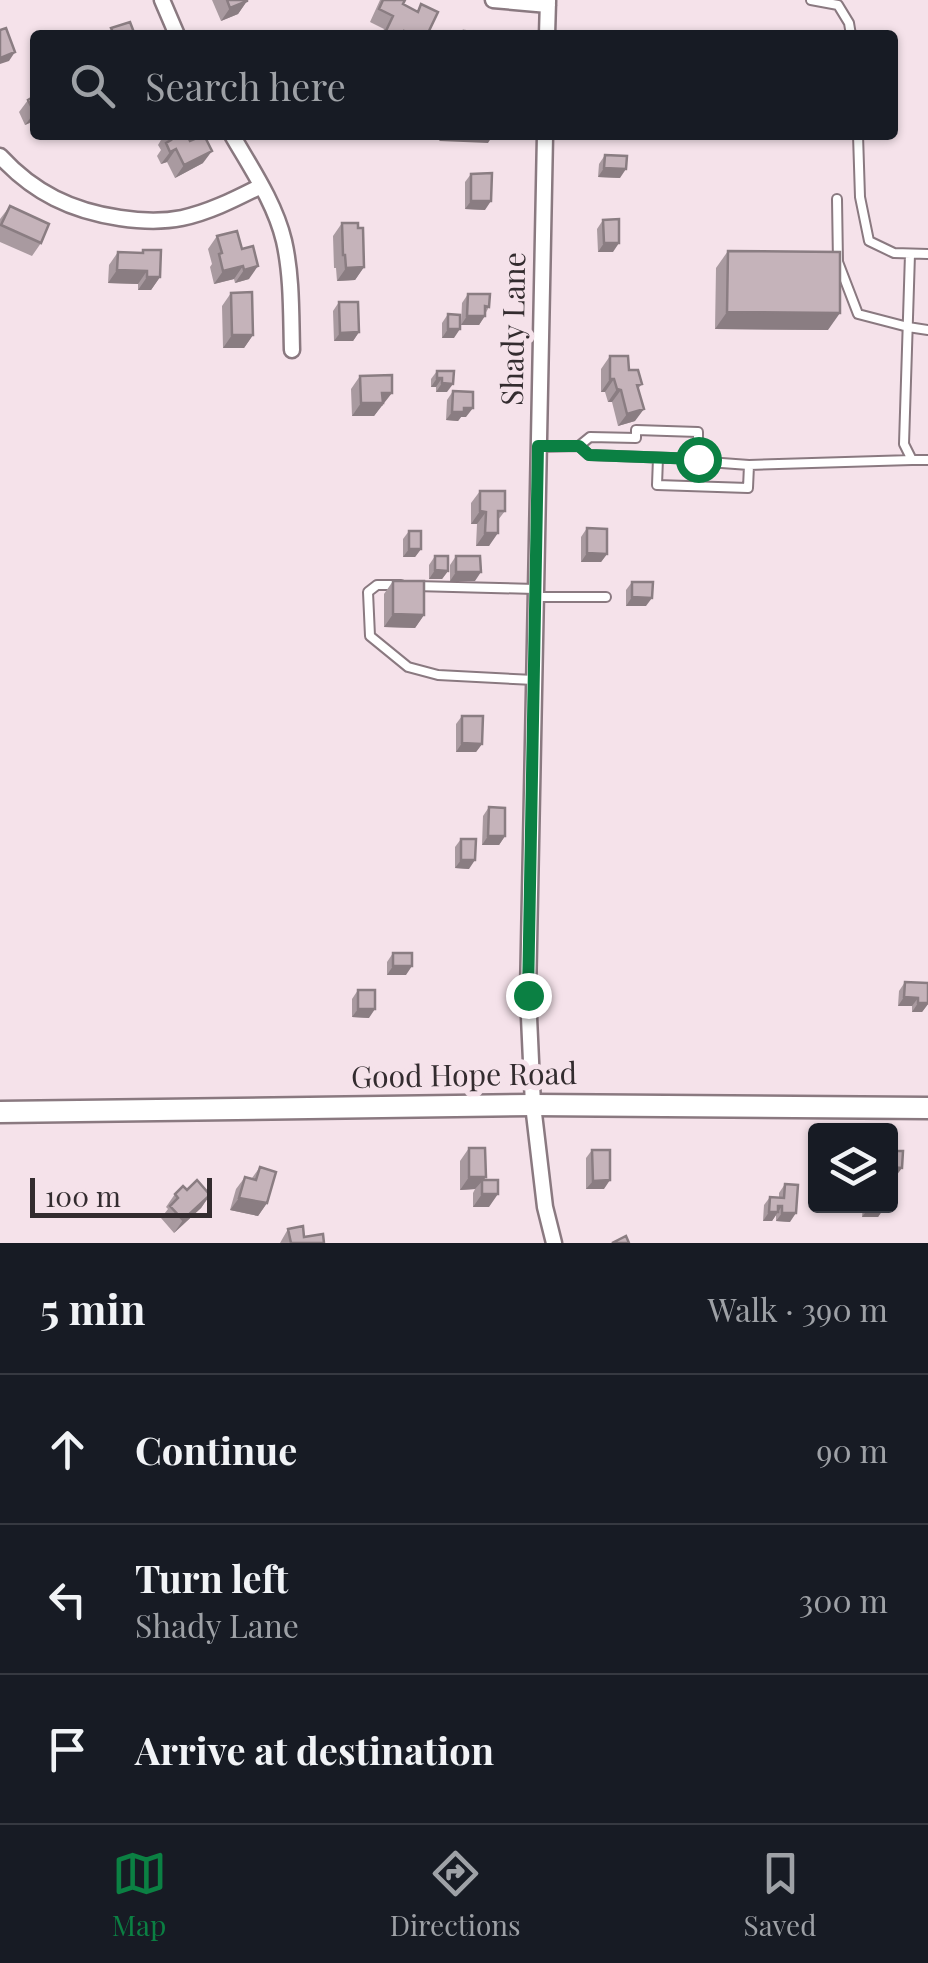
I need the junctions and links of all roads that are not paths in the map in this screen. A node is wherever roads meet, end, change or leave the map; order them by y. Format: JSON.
{"nodes":[{"id":1,"x":162,"y":0,"type":"edge"},
{"id":2,"x":493,"y":0,"type":"edge"},
{"id":3,"x":810,"y":0,"type":"edge"},
{"id":4,"x":548,"y":3,"type":"edge"},
{"id":5,"x":175,"y":30,"type":"edge"},
{"id":6,"x":547,"y":30,"type":"edge"},
{"id":7,"x":850,"y":30,"type":"edge"},
{"id":8,"x":235,"y":140,"type":"edge"},
{"id":9,"x":545,"y":140,"type":"edge"},
{"id":10,"x":858,"y":140,"type":"edge"},
{"id":11,"x":2,"y":161,"type":"edge"},
{"id":12,"x":260,"y":186,"type":"junction"},
{"id":13,"x":838,"y":199,"type":"dead end"},
{"id":14,"x":910,"y":254,"type":"junction"},
{"id":15,"x":928,"y":254,"type":"edge"},
{"id":16,"x":908,"y":327,"type":"junction"},
{"id":17,"x":928,"y":330,"type":"edge"},
{"id":18,"x":292,"y":350,"type":"dead end"},
{"id":19,"x":538,"y":446,"type":"junction"},
{"id":20,"x":579,"y":446,"type":"junction"},
{"id":21,"x":658,"y":458,"type":"junction"},
{"id":22,"x":698,"y":459,"type":"junction"},
{"id":23,"x":912,"y":460,"type":"junction"},
{"id":24,"x":928,"y":460,"type":"edge"},
{"id":25,"x":749,"y":465,"type":"junction"},
{"id":26,"x":535,"y":593,"type":"junction"},
{"id":27,"x":606,"y":596,"type":"dead end"},
{"id":28,"x":534,"y":680,"type":"junction"},
{"id":29,"x":533,"y":1104,"type":"junction"},
{"id":30,"x":928,"y":1108,"type":"edge"},
{"id":31,"x":0,"y":1112,"type":"edge"},
{"id":32,"x":554,"y":1243,"type":"edge"}],
"edges":[{"from":1,"to":5,"type":"street"},
{"from":2,"to":4,"type":"street"},
{"from":3,"to":7,"type":"lane"},
{"from":4,"to":6,"type":"street"},
{"from":8,"to":12,"type":"street"},
{"from":9,"to":19,"type":"street","name":"Shady Lane"},
{"from":10,"to":14,"type":"lane"},
{"from":11,"to":12,"type":"street"},
{"from":12,"to":18,"type":"street"},
{"from":13,"to":16,"type":"lane"},
{"from":14,"to":15,"type":"lane"},
{"from":14,"to":16,"type":"lane"},
{"from":16,"to":17,"type":"lane"},
{"from":16,"to":23,"type":"lane"},
{"from":19,"to":20,"type":"lane"},
{"from":19,"to":26,"type":"street","name":"Shady Lane"},
{"from":20,"to":21,"type":"lane"},
{"from":20,"to":22,"type":"lane"},
{"from":21,"to":22,"type":"lane"},
{"from":21,"to":25,"type":"lane"},
{"from":22,"to":25,"type":"lane"},
{"from":23,"to":24,"type":"lane"},
{"from":23,"to":25,"type":"lane"},
{"from":26,"to":27,"type":"lane"},
{"from":26,"to":28,"type":"street","name":"Shady Lane"},
{"from":26,"to":28,"type":"lane"},
{"from":28,"to":29,"type":"street","name":"Shady Lane"},
{"from":29,"to":30,"type":"main road","name":"Good Hope Road"},
{"from":29,"to":31,"type":"main road","name":"Good Hope Road"},
{"from":29,"to":32,"type":"street","name":"Shady Lane"}]}
